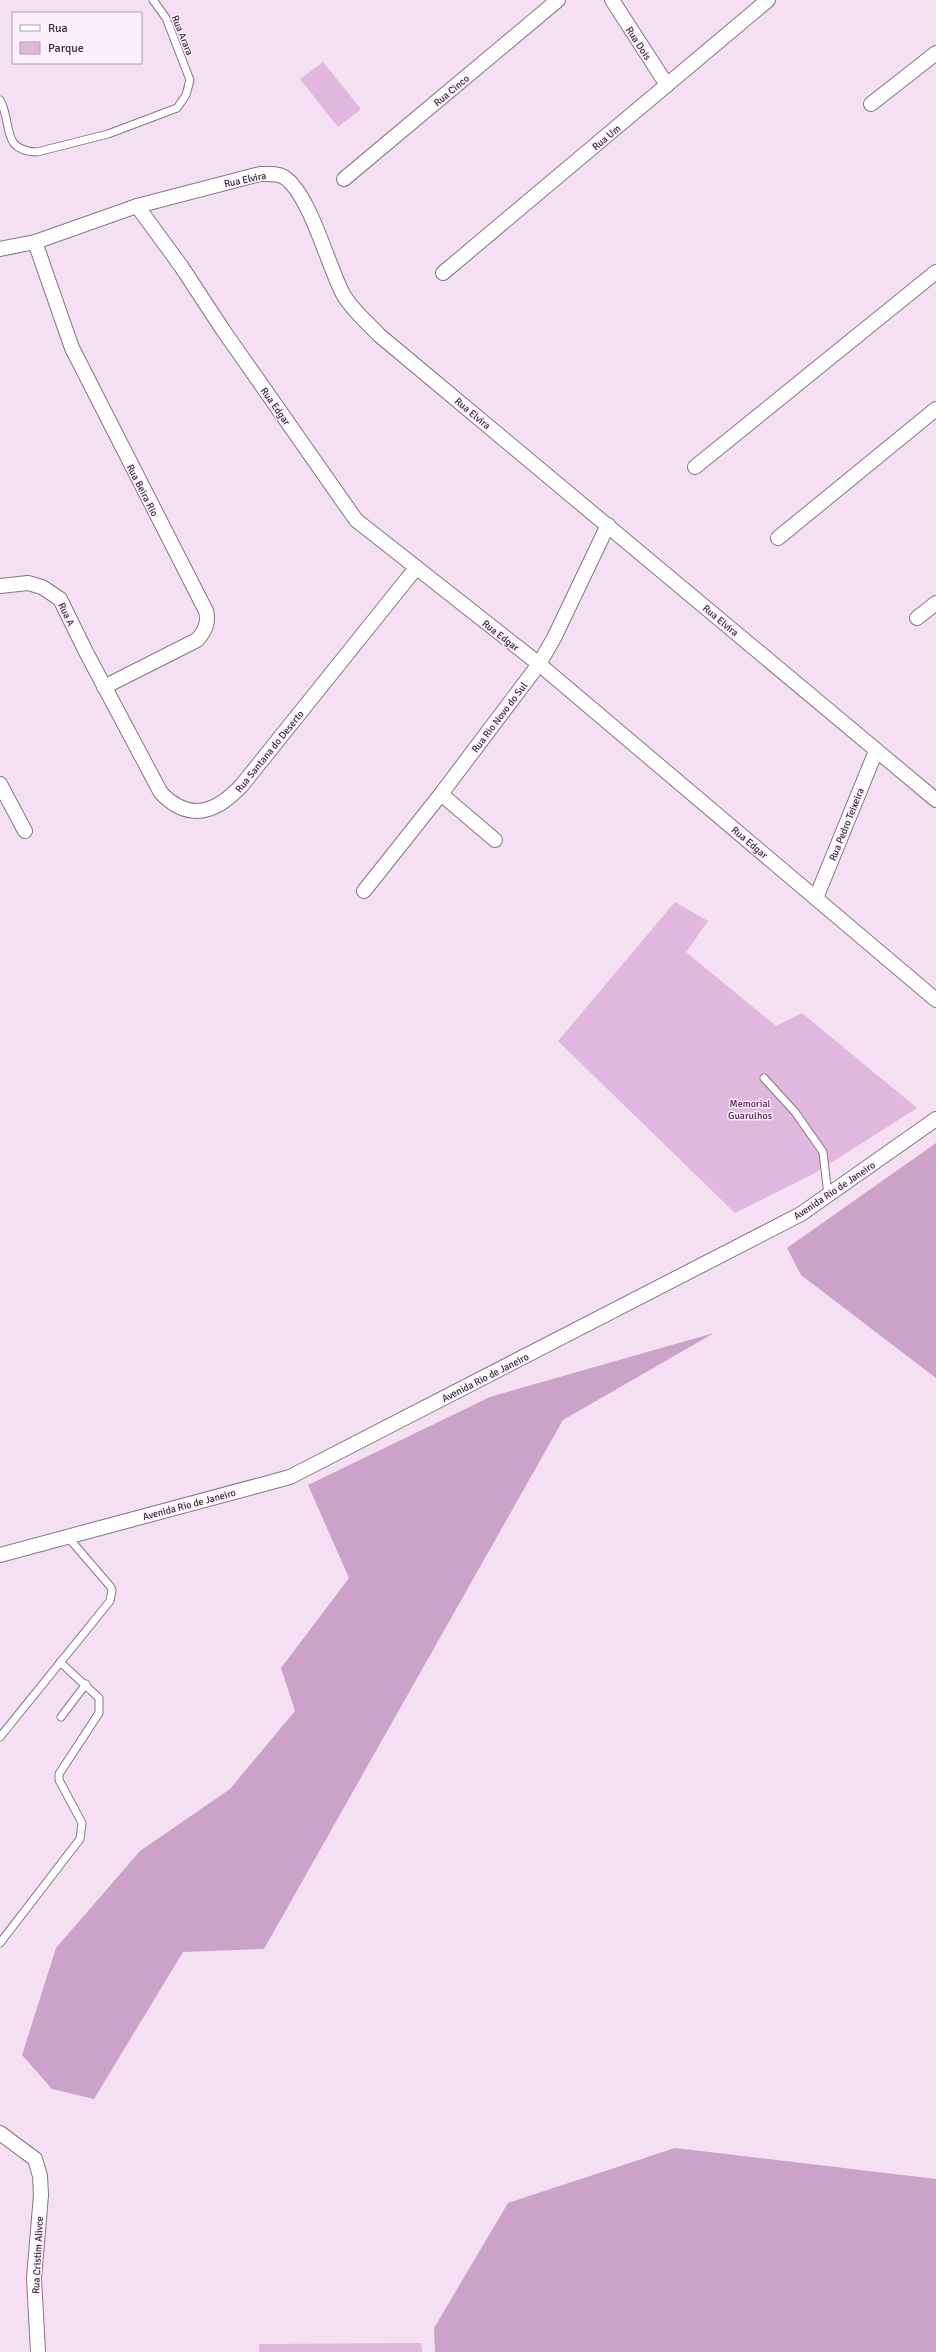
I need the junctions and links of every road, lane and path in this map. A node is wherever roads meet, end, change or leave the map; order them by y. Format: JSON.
{"nodes":[{"id":1,"x":153,"y":0,"type":"edge"},
{"id":2,"x":558,"y":0,"type":"edge"},
{"id":3,"x":612,"y":0,"type":"edge"},
{"id":4,"x":767,"y":0,"type":"edge"},
{"id":5,"x":936,"y":52,"type":"edge"},
{"id":6,"x":667,"y":86,"type":"junction"},
{"id":7,"x":0,"y":100,"type":"edge"},
{"id":8,"x":871,"y":104,"type":"dead end"},
{"id":9,"x":344,"y":179,"type":"dead end"},
{"id":10,"x":137,"y":206,"type":"junction"},
{"id":11,"x":35,"y":242,"type":"junction"},
{"id":12,"x":0,"y":249,"type":"edge"},
{"id":13,"x":936,"y":272,"type":"edge"},
{"id":14,"x":443,"y":273,"type":"dead end"},
{"id":15,"x":936,"y":409,"type":"edge"},
{"id":16,"x":695,"y":467,"type":"dead end"},
{"id":17,"x":608,"y":525,"type":"junction"},
{"id":18,"x":778,"y":538,"type":"dead end"},
{"id":19,"x":416,"y":568,"type":"junction"},
{"id":20,"x":0,"y":586,"type":"edge"},
{"id":21,"x":936,"y":603,"type":"edge"},
{"id":22,"x":917,"y":618,"type":"dead end"},
{"id":23,"x":539,"y":664,"type":"junction"},
{"id":24,"x":104,"y":687,"type":"junction"},
{"id":25,"x":876,"y":751,"type":"junction"},
{"id":26,"x":0,"y":784,"type":"edge"},
{"id":27,"x":441,"y":794,"type":"junction"},
{"id":28,"x":936,"y":800,"type":"edge"},
{"id":29,"x":25,"y":831,"type":"dead end"},
{"id":30,"x":495,"y":840,"type":"dead end"},
{"id":31,"x":364,"y":891,"type":"dead end"},
{"id":32,"x":816,"y":898,"type":"junction"},
{"id":33,"x":936,"y":1000,"type":"edge"},
{"id":34,"x":764,"y":1078,"type":"dead end"},
{"id":35,"x":936,"y":1119,"type":"edge"},
{"id":36,"x":828,"y":1195,"type":"junction"},
{"id":37,"x":67,"y":1536,"type":"junction"},
{"id":38,"x":0,"y":1555,"type":"edge"},
{"id":39,"x":60,"y":1662,"type":"junction"},
{"id":40,"x":86,"y":1684,"type":"junction"},
{"id":41,"x":61,"y":1717,"type":"dead end"},
{"id":42,"x":0,"y":1736,"type":"edge"},
{"id":43,"x":0,"y":1943,"type":"edge"},
{"id":44,"x":0,"y":2133,"type":"edge"},
{"id":45,"x":38,"y":2352,"type":"edge"}],
"edges":[{"from":1,"to":7,"type":"lane","name":"Rua Arara"},
{"from":2,"to":9,"type":"street","name":"Rua Cinco"},
{"from":3,"to":6,"type":"street","name":"Rua Dois"},
{"from":4,"to":6,"type":"street","name":"Rua Um"},
{"from":5,"to":8,"type":"street"},
{"from":6,"to":14,"type":"street","name":"Rua Um"},
{"from":10,"to":11,"type":"street","name":"Rua Elvira"},
{"from":10,"to":17,"type":"street","name":"Rua Elvira"},
{"from":10,"to":19,"type":"street","name":"Rua Edgar"},
{"from":11,"to":12,"type":"street","name":"Rua Elvira"},
{"from":11,"to":24,"type":"street","name":"Rua Beira Rio"},
{"from":13,"to":16,"type":"street"},
{"from":15,"to":18,"type":"street"},
{"from":17,"to":23,"type":"street","name":"Rua Rio Novo do Sul"},
{"from":17,"to":25,"type":"street","name":"Rua Elvira"},
{"from":19,"to":23,"type":"street","name":"Rua Edgar"},
{"from":19,"to":24,"type":"street","name":"Rua Santana do Deserto"},
{"from":20,"to":24,"type":"street","name":"Rua A"},
{"from":21,"to":22,"type":"street"},
{"from":23,"to":27,"type":"street","name":"Rua Rio Novo do Sul"},
{"from":23,"to":32,"type":"street","name":"Rua Edgar"},
{"from":25,"to":28,"type":"street","name":"Rua Elvira"},
{"from":25,"to":32,"type":"street","name":"Rua Pedro Teixeira"},
{"from":26,"to":29,"type":"street"},
{"from":27,"to":30,"type":"street"},
{"from":27,"to":31,"type":"street","name":"Rua Rio Novo do Sul"},
{"from":32,"to":33,"type":"street","name":"Rua Edgar"},
{"from":34,"to":36,"type":"lane"},
{"from":35,"to":36,"type":"street","name":"Avenida Rio de Janeiro"},
{"from":36,"to":37,"type":"street","name":"Avenida Rio de Janeiro"},
{"from":37,"to":38,"type":"street","name":"Avenida Rio de Janeiro"},
{"from":37,"to":39,"type":"lane"},
{"from":39,"to":40,"type":"lane"},
{"from":39,"to":42,"type":"lane"},
{"from":40,"to":41,"type":"lane"},
{"from":40,"to":43,"type":"lane"},
{"from":44,"to":45,"type":"street","name":"Rua Cristim Alivce"}]}
